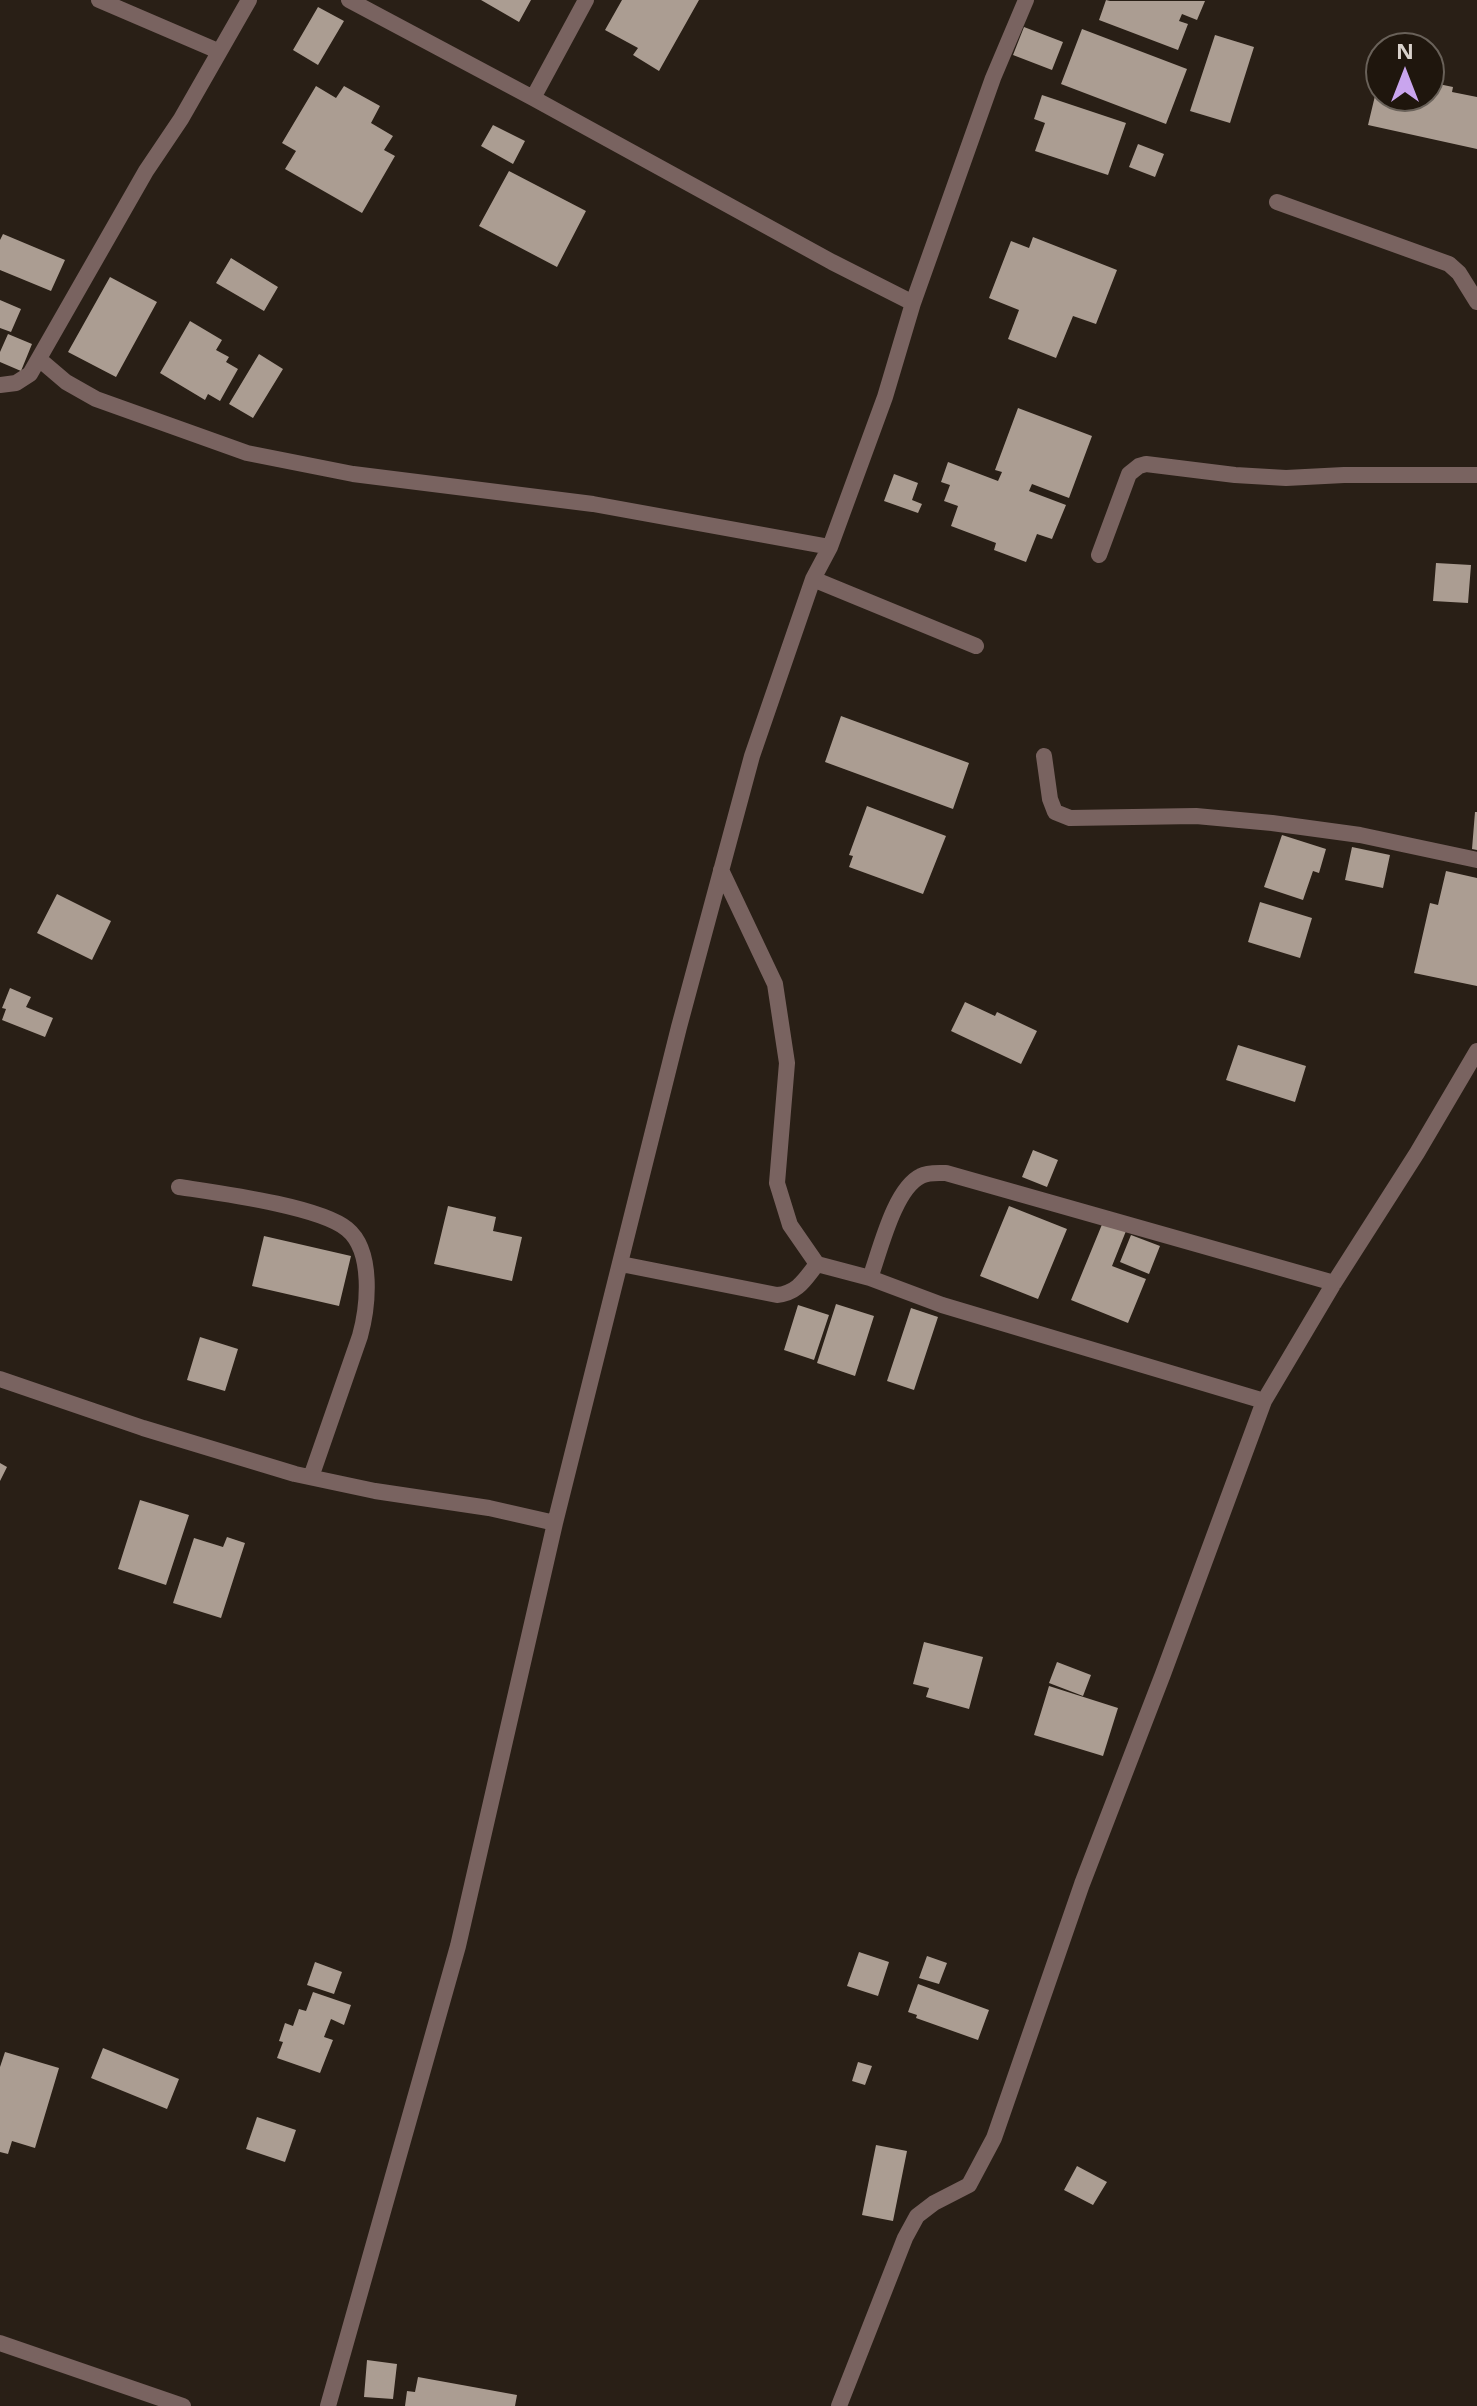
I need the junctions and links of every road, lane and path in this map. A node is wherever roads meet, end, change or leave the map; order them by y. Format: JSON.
{"nodes":[{"id":1,"x":99,"y":0,"type":"edge"},
{"id":2,"x":249,"y":0,"type":"edge"},
{"id":3,"x":349,"y":0,"type":"edge"},
{"id":4,"x":586,"y":0,"type":"edge"},
{"id":5,"x":1026,"y":0,"type":"edge"},
{"id":6,"x":218,"y":51,"type":"junction"},
{"id":7,"x":533,"y":98,"type":"junction"},
{"id":8,"x":1277,"y":202,"type":"dead end"},
{"id":9,"x":1477,"y":302,"type":"edge"},
{"id":10,"x":913,"y":303,"type":"junction"},
{"id":11,"x":39,"y":359,"type":"junction"},
{"id":12,"x":0,"y":385,"type":"edge"},
{"id":13,"x":1477,"y":475,"type":"edge"},
{"id":14,"x":830,"y":547,"type":"junction"},
{"id":15,"x":1099,"y":555,"type":"dead end"},
{"id":16,"x":813,"y":579,"type":"junction"},
{"id":17,"x":976,"y":646,"type":"dead end"},
{"id":18,"x":1044,"y":756,"type":"dead end"},
{"id":19,"x":1477,"y":860,"type":"edge"},
{"id":20,"x":721,"y":870,"type":"junction"},
{"id":21,"x":1477,"y":1051,"type":"edge"},
{"id":22,"x":179,"y":1187,"type":"dead end"},
{"id":23,"x":621,"y":1264,"type":"junction"},
{"id":24,"x":817,"y":1264,"type":"junction"},
{"id":25,"x":870,"y":1278,"type":"junction"},
{"id":26,"x":1334,"y":1283,"type":"junction"},
{"id":27,"x":0,"y":1379,"type":"edge"},
{"id":28,"x":1264,"y":1401,"type":"junction"},
{"id":29,"x":311,"y":1477,"type":"junction"},
{"id":30,"x":555,"y":1523,"type":"junction"},
{"id":31,"x":0,"y":2343,"type":"edge"},
{"id":32,"x":183,"y":2406,"type":"edge"},
{"id":33,"x":328,"y":2406,"type":"edge"},
{"id":34,"x":839,"y":2406,"type":"edge"}],
"edges":[{"from":1,"to":6,"type":"street"},
{"from":2,"to":6,"type":"street"},
{"from":3,"to":7,"type":"street"},
{"from":4,"to":7,"type":"street"},
{"from":5,"to":10,"type":"street"},
{"from":6,"to":11,"type":"street"},
{"from":7,"to":10,"type":"street"},
{"from":8,"to":9,"type":"street"},
{"from":10,"to":14,"type":"street"},
{"from":11,"to":12,"type":"street"},
{"from":11,"to":14,"type":"street"},
{"from":13,"to":15,"type":"street"},
{"from":14,"to":16,"type":"street"},
{"from":16,"to":17,"type":"street"},
{"from":16,"to":20,"type":"street"},
{"from":18,"to":19,"type":"street"},
{"from":20,"to":23,"type":"street"},
{"from":20,"to":24,"type":"street"},
{"from":21,"to":26,"type":"street"},
{"from":22,"to":29,"type":"street"},
{"from":23,"to":24,"type":"street"},
{"from":23,"to":30,"type":"street"},
{"from":24,"to":25,"type":"street"},
{"from":25,"to":26,"type":"street"},
{"from":25,"to":28,"type":"street"},
{"from":26,"to":28,"type":"street"},
{"from":27,"to":29,"type":"street"},
{"from":28,"to":34,"type":"street"},
{"from":29,"to":30,"type":"street"},
{"from":30,"to":33,"type":"street"},
{"from":31,"to":32,"type":"street"}]}
